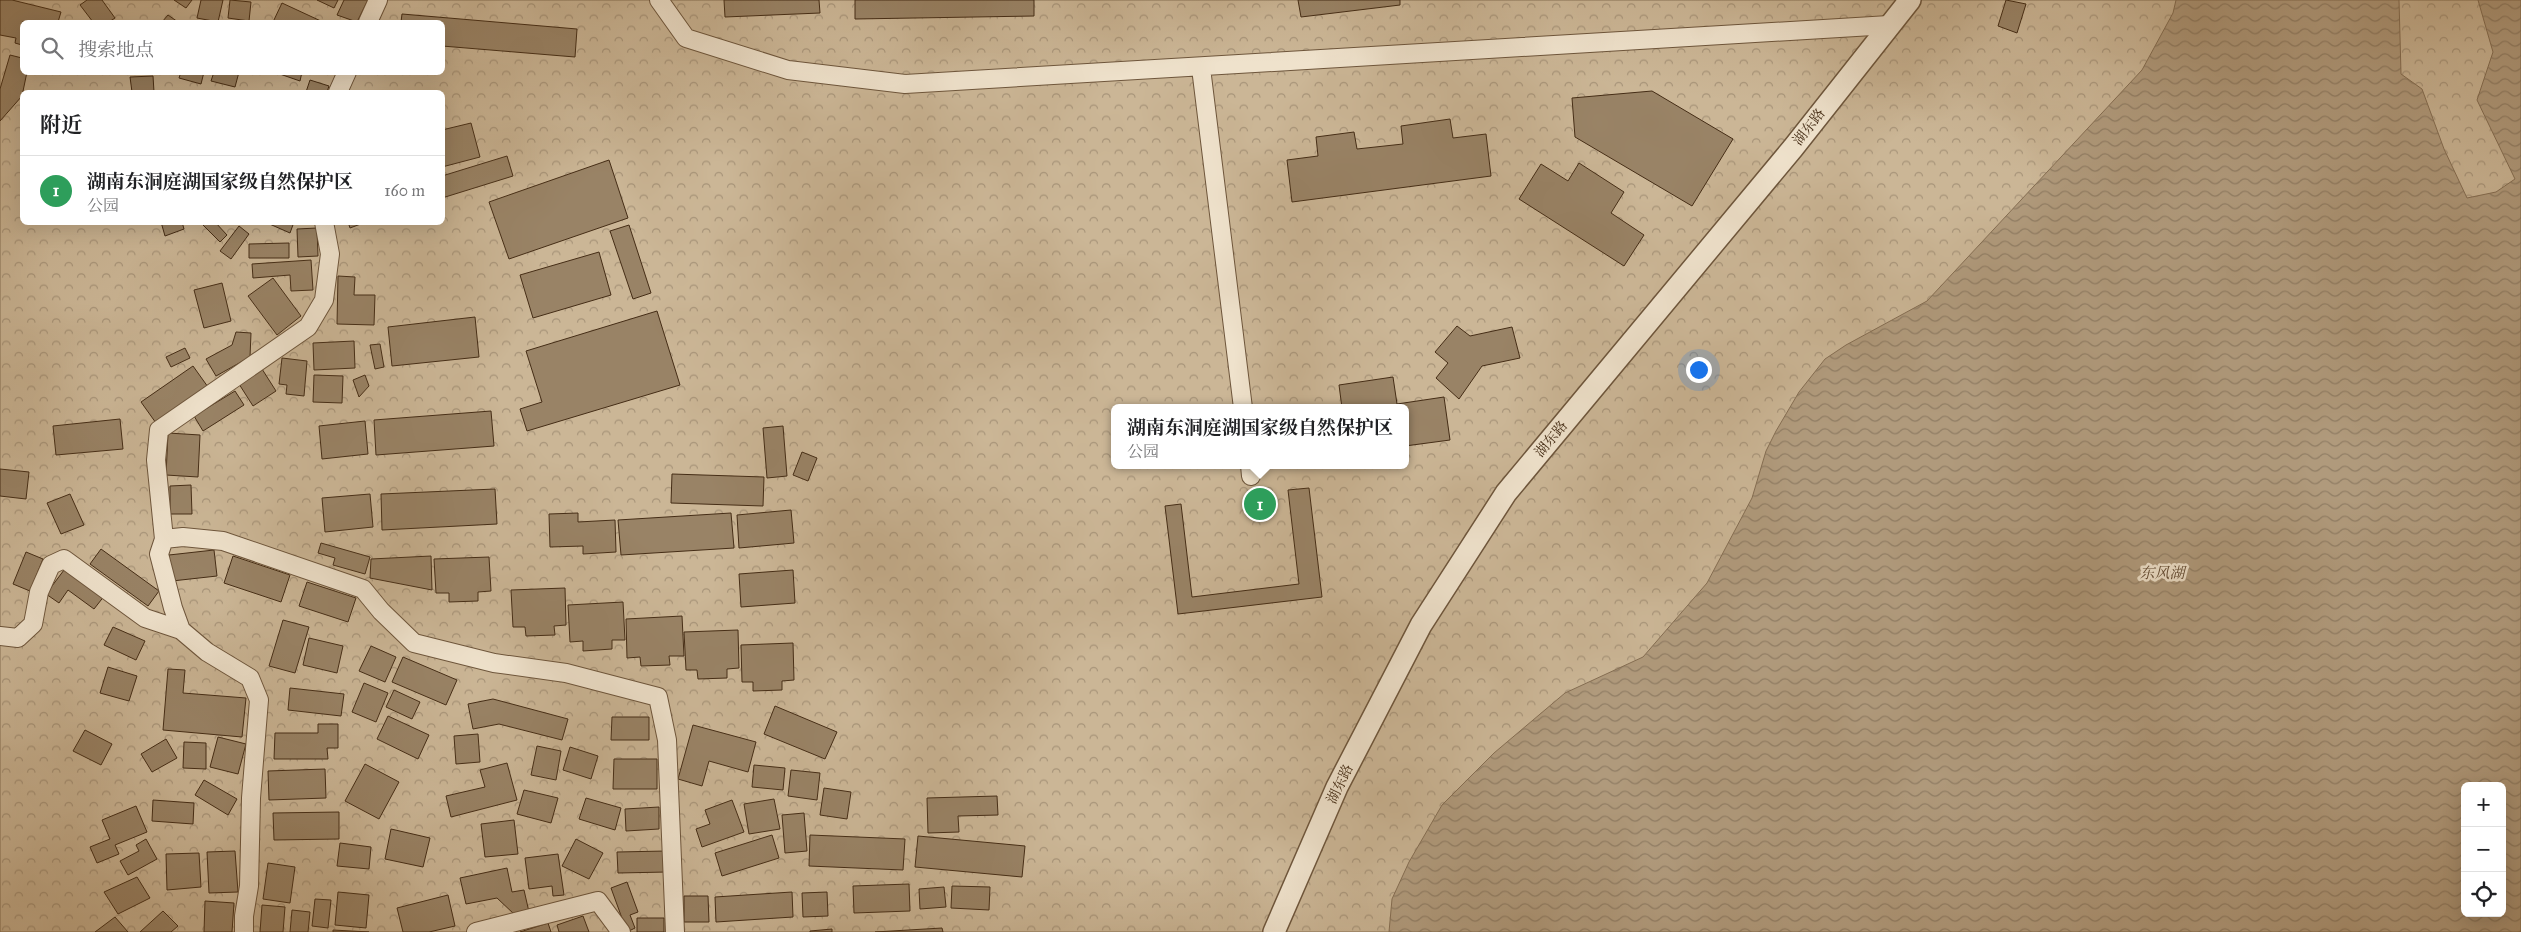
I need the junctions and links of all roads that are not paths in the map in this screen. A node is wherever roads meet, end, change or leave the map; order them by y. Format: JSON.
{"nodes":[{"id":1,"x":378,"y":0,"type":"edge"},
{"id":2,"x":659,"y":0,"type":"edge"},
{"id":3,"x":1910,"y":0,"type":"edge"},
{"id":4,"x":369,"y":20,"type":"edge"},
{"id":5,"x":1889,"y":25,"type":"junction"},
{"id":6,"x":1201,"y":68,"type":"junction"},
{"id":7,"x":346,"y":75,"type":"edge"},
{"id":8,"x":339,"y":90,"type":"edge"},
{"id":9,"x":325,"y":225,"type":"edge"},
{"id":10,"x":1243,"y":404,"type":"edge"},
{"id":11,"x":164,"y":539,"type":"junction"},
{"id":12,"x":181,"y":630,"type":"junction"},
{"id":13,"x":0,"y":636,"type":"edge"},
{"id":14,"x":244,"y":932,"type":"edge"},
{"id":15,"x":476,"y":932,"type":"edge"},
{"id":16,"x":621,"y":932,"type":"edge"},
{"id":17,"x":675,"y":932,"type":"edge"},
{"id":18,"x":1274,"y":932,"type":"edge"}],
"edges":[{"from":1,"to":4,"type":"street"},
{"from":2,"to":6,"type":"street"},
{"from":3,"to":5,"type":"street","name":"湖东路"},
{"from":5,"to":6,"type":"street"},
{"from":5,"to":18,"type":"street","name":"湖东路"},
{"from":6,"to":10,"type":"street"},
{"from":7,"to":8,"type":"street"},
{"from":9,"to":11,"type":"street"},
{"from":11,"to":12,"type":"street"},
{"from":11,"to":17,"type":"street"},
{"from":12,"to":13,"type":"street"},
{"from":12,"to":14,"type":"street"},
{"from":15,"to":16,"type":"street"}]}
